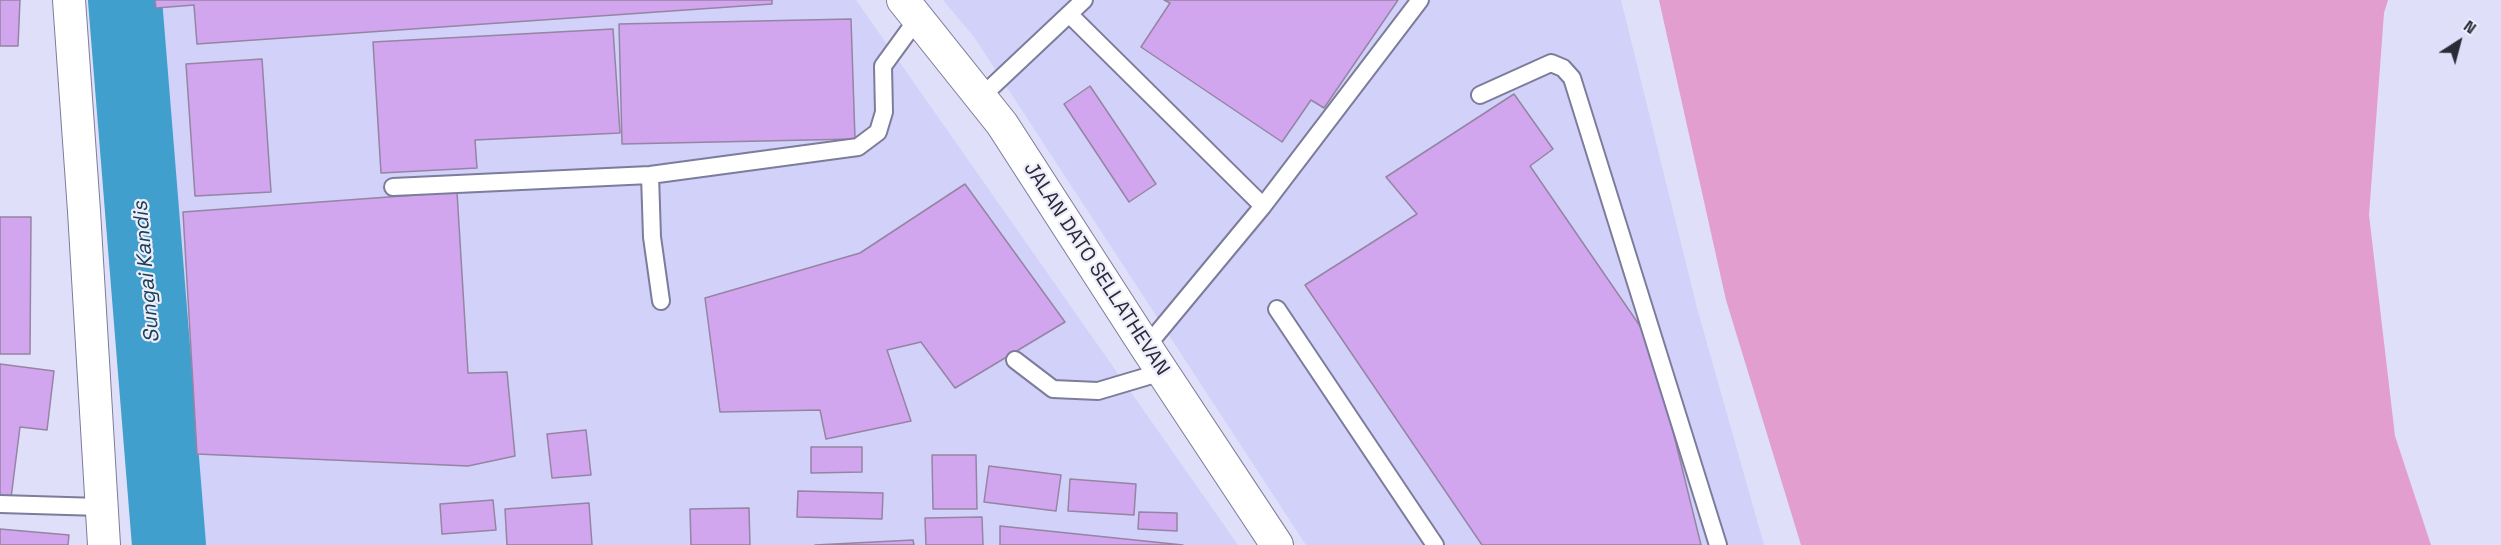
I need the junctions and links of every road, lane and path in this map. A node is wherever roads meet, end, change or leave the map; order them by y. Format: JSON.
{"nodes":[{"id":1,"x":69,"y":0,"type":"edge"},
{"id":2,"x":1084,"y":0,"type":"edge"},
{"id":3,"x":1420,"y":0,"type":"edge"},
{"id":4,"x":910,"y":9,"type":"edge"},
{"id":5,"x":1070,"y":15,"type":"junction"},
{"id":6,"x":1480,"y":95,"type":"dead end"},
{"id":7,"x":981,"y":97,"type":"junction"},
{"id":8,"x":650,"y":175,"type":"junction"},
{"id":9,"x":393,"y":188,"type":"dead end"},
{"id":10,"x":1263,"y":206,"type":"junction"},
{"id":11,"x":661,"y":301,"type":"dead end"},
{"id":12,"x":1277,"y":309,"type":"dead end"},
{"id":13,"x":1015,"y":360,"type":"dead end"},
{"id":14,"x":1154,"y":360,"type":"junction"},
{"id":15,"x":0,"y":504,"type":"edge"},
{"id":16,"x":100,"y":507,"type":"junction"},
{"id":17,"x":104,"y":545,"type":"edge"},
{"id":18,"x":1277,"y":545,"type":"edge"},
{"id":19,"x":1435,"y":545,"type":"edge"},
{"id":20,"x":1718,"y":545,"type":"edge"}],
"edges":[{"from":1,"to":16,"type":"street"},
{"from":2,"to":5,"type":"lane"},
{"from":3,"to":10,"type":"lane"},
{"from":4,"to":7,"type":"street","name":"JALAN DATO SELLATHEVAN"},
{"from":4,"to":8,"type":"lane"},
{"from":5,"to":7,"type":"lane"},
{"from":5,"to":10,"type":"lane"},
{"from":6,"to":20,"type":"lane"},
{"from":7,"to":14,"type":"street","name":"JALAN DATO SELLATHEVAN"},
{"from":8,"to":9,"type":"lane"},
{"from":8,"to":11,"type":"lane"},
{"from":10,"to":14,"type":"lane"},
{"from":12,"to":19,"type":"lane"},
{"from":13,"to":14,"type":"lane"},
{"from":14,"to":18,"type":"street","name":"JALAN DATO SELLATHEVAN"},
{"from":15,"to":16,"type":"lane"},
{"from":16,"to":17,"type":"street"}]}
